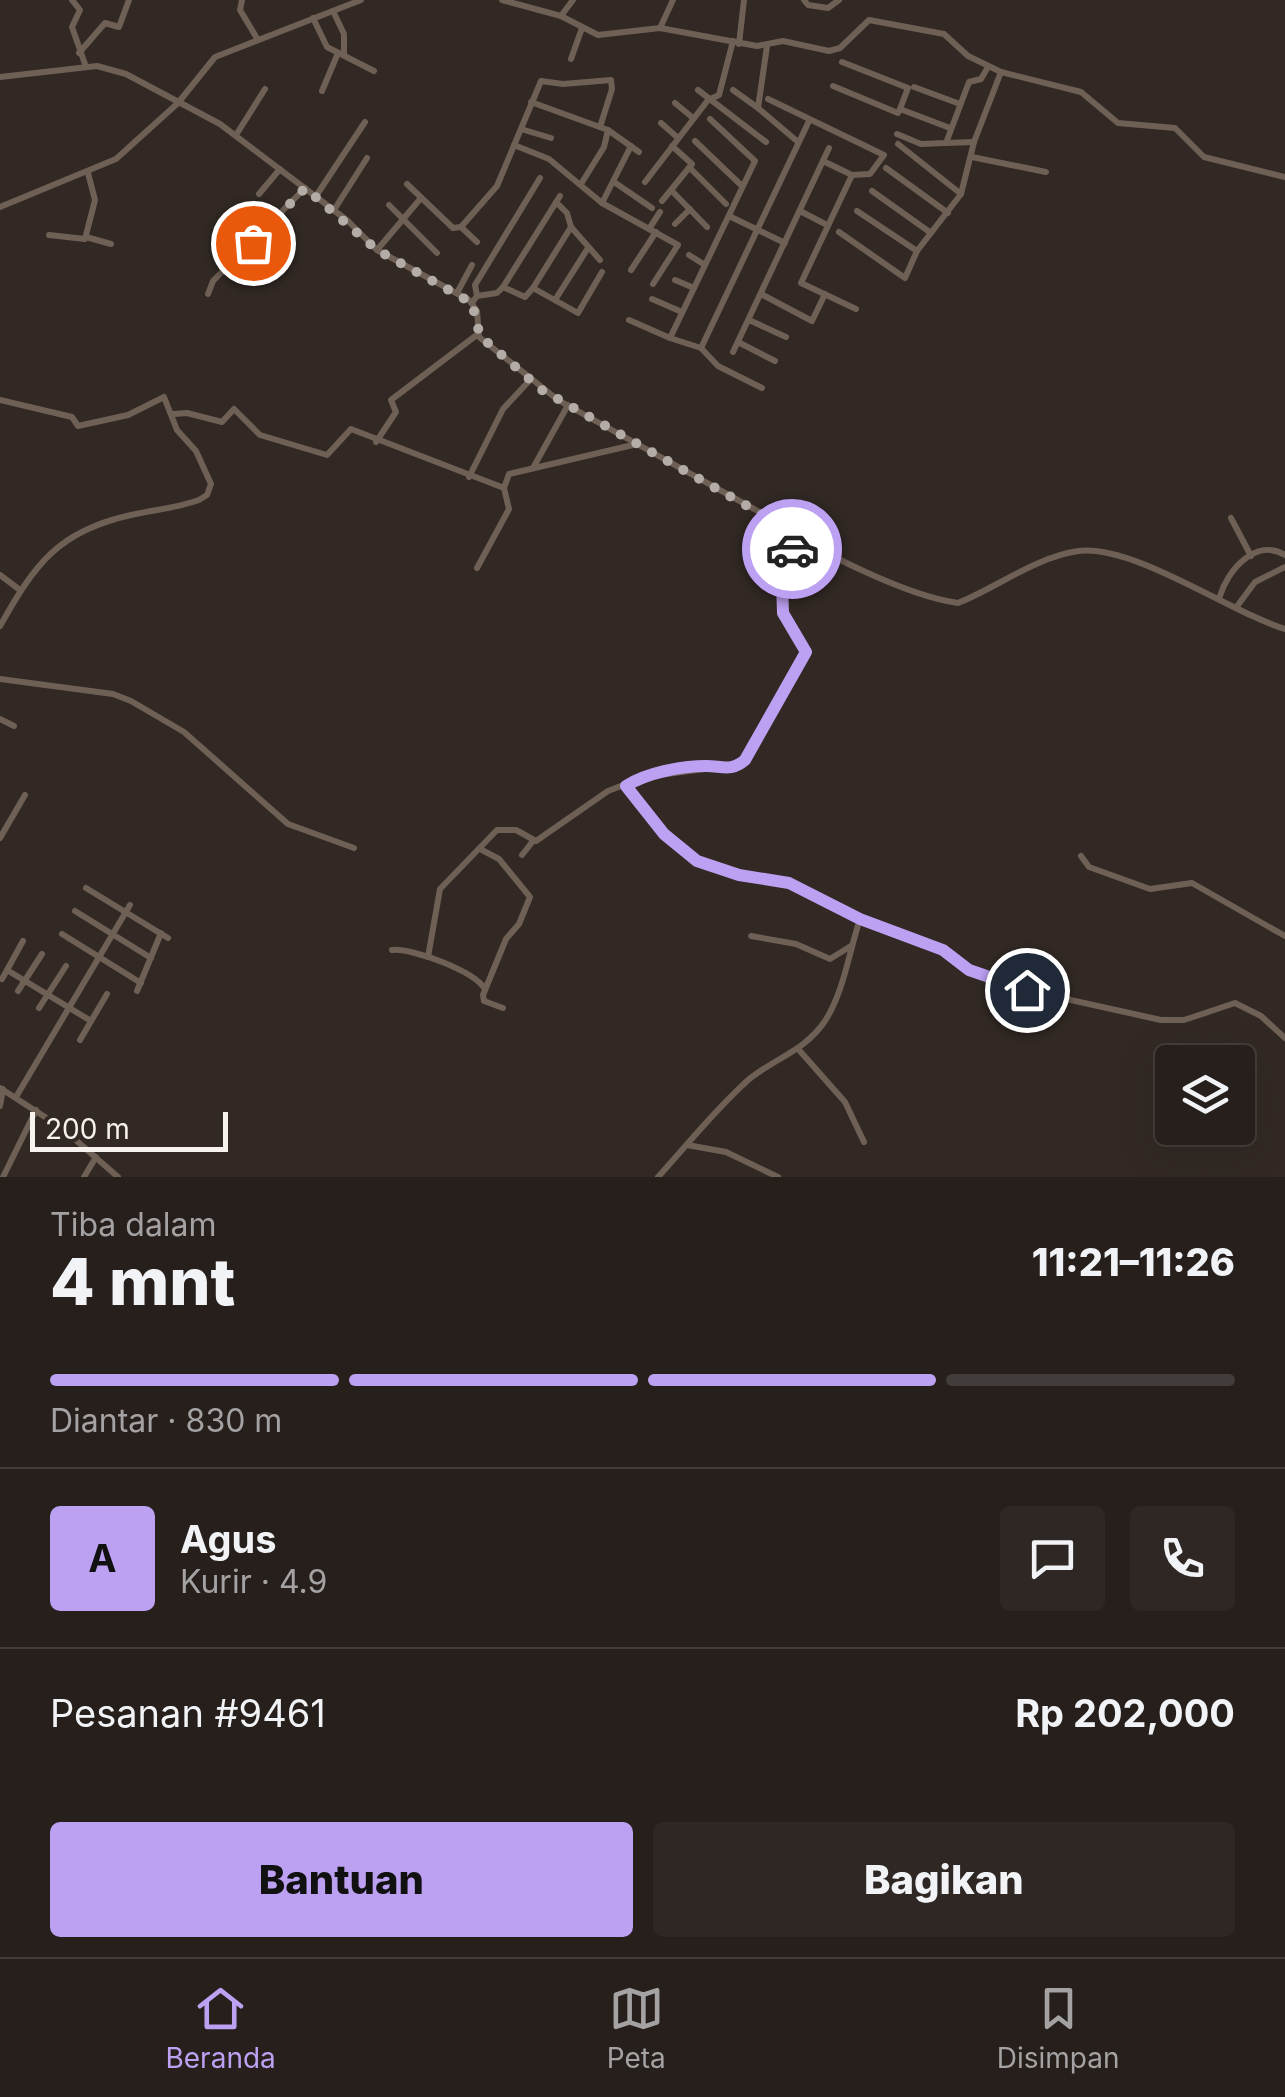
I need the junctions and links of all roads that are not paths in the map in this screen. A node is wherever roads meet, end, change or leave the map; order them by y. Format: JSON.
{"nodes":[{"id":1,"x":72,"y":0,"type":"edge"},
{"id":2,"x":129,"y":0,"type":"edge"},
{"id":3,"x":242,"y":0,"type":"edge"},
{"id":4,"x":361,"y":0,"type":"edge"},
{"id":5,"x":502,"y":0,"type":"edge"},
{"id":6,"x":672,"y":0,"type":"edge"},
{"id":7,"x":744,"y":0,"type":"edge"},
{"id":8,"x":804,"y":0,"type":"edge"},
{"id":9,"x":840,"y":0,"type":"edge"},
{"id":10,"x":570,"y":1,"type":"edge"},
{"id":11,"x":333,"y":11,"type":"junction"},
{"id":12,"x":561,"y":16,"type":"junction"},
{"id":13,"x":314,"y":18,"type":"junction"},
{"id":14,"x":582,"y":28,"type":"junction"},
{"id":15,"x":660,"y":28,"type":"junction"},
{"id":16,"x":258,"y":40,"type":"junction"},
{"id":17,"x":736,"y":42,"type":"junction"},
{"id":18,"x":767,"y":46,"type":"junction"},
{"id":19,"x":79,"y":53,"type":"junction"},
{"id":20,"x":341,"y":54,"type":"junction"},
{"id":21,"x":572,"y":58,"type":"dead end"},
{"id":22,"x":842,"y":62,"type":"dead end"},
{"id":23,"x":86,"y":67,"type":"junction"},
{"id":24,"x":988,"y":67,"type":"junction"},
{"id":25,"x":374,"y":72,"type":"dead end"},
{"id":26,"x":1001,"y":72,"type":"junction"},
{"id":27,"x":0,"y":77,"type":"edge"},
{"id":28,"x":834,"y":86,"type":"dead end"},
{"id":29,"x":914,"y":87,"type":"dead end"},
{"id":30,"x":265,"y":89,"type":"dead end"},
{"id":31,"x":698,"y":90,"type":"dead end"},
{"id":32,"x":733,"y":90,"type":"dead end"},
{"id":33,"x":322,"y":91,"type":"dead end"},
{"id":34,"x":768,"y":98,"type":"dead end"},
{"id":35,"x":708,"y":100,"type":"junction"},
{"id":36,"x":531,"y":102,"type":"junction"},
{"id":37,"x":178,"y":103,"type":"junction"},
{"id":38,"x":675,"y":103,"type":"dead end"},
{"id":39,"x":960,"y":104,"type":"junction"},
{"id":40,"x":758,"y":108,"type":"junction"},
{"id":41,"x":900,"y":108,"type":"junction"},
{"id":42,"x":693,"y":118,"type":"junction"},
{"id":43,"x":710,"y":119,"type":"dead end"},
{"id":44,"x":808,"y":121,"type":"junction"},
{"id":45,"x":364,"y":122,"type":"dead end"},
{"id":46,"x":661,"y":123,"type":"dead end"},
{"id":47,"x":604,"y":128,"type":"junction"},
{"id":48,"x":950,"y":128,"type":"junction"},
{"id":49,"x":521,"y":129,"type":"junction"},
{"id":50,"x":896,"y":134,"type":"dead end"},
{"id":51,"x":236,"y":135,"type":"junction"},
{"id":52,"x":551,"y":138,"type":"dead end"},
{"id":53,"x":678,"y":138,"type":"junction"},
{"id":54,"x":695,"y":141,"type":"dead end"},
{"id":55,"x":766,"y":142,"type":"dead end"},
{"id":56,"x":798,"y":142,"type":"junction"},
{"id":57,"x":974,"y":142,"type":"junction"},
{"id":58,"x":946,"y":143,"type":"junction"},
{"id":59,"x":898,"y":144,"type":"dead end"},
{"id":60,"x":514,"y":145,"type":"junction"},
{"id":61,"x":631,"y":146,"type":"junction"},
{"id":62,"x":672,"y":146,"type":"junction"},
{"id":63,"x":829,"y":148,"type":"dead end"},
{"id":64,"x":639,"y":152,"type":"dead end"},
{"id":65,"x":655,"y":153,"type":"dead end"},
{"id":66,"x":972,"y":157,"type":"junction"},
{"id":67,"x":367,"y":158,"type":"dead end"},
{"id":68,"x":663,"y":158,"type":"junction"},
{"id":69,"x":823,"y":161,"type":"junction"},
{"id":70,"x":690,"y":168,"type":"junction"},
{"id":71,"x":886,"y":168,"type":"dead end"},
{"id":72,"x":280,"y":169,"type":"junction"},
{"id":73,"x":1046,"y":172,"type":"dead end"},
{"id":74,"x":88,"y":174,"type":"junction"},
{"id":75,"x":852,"y":174,"type":"junction"},
{"id":76,"x":1285,"y":176,"type":"edge"},
{"id":77,"x":540,"y":178,"type":"dead end"},
{"id":78,"x":614,"y":182,"type":"junction"},
{"id":79,"x":645,"y":182,"type":"dead end"},
{"id":80,"x":408,"y":184,"type":"dead end"},
{"id":81,"x":581,"y":184,"type":"junction"},
{"id":82,"x":742,"y":186,"type":"junction"},
{"id":83,"x":305,"y":188,"type":"junction"},
{"id":84,"x":672,"y":190,"type":"junction"},
{"id":85,"x":872,"y":190,"type":"dead end"},
{"id":86,"x":259,"y":194,"type":"dead end"},
{"id":87,"x":962,"y":194,"type":"junction"},
{"id":88,"x":316,"y":196,"type":"junction"},
{"id":89,"x":421,"y":198,"type":"junction"},
{"id":90,"x":662,"y":201,"type":"dead end"},
{"id":91,"x":602,"y":203,"type":"junction"},
{"id":92,"x":726,"y":204,"type":"dead end"},
{"id":93,"x":388,"y":206,"type":"dead end"},
{"id":94,"x":0,"y":207,"type":"edge"},
{"id":95,"x":690,"y":209,"type":"junction"},
{"id":96,"x":334,"y":210,"type":"junction"},
{"id":97,"x":857,"y":211,"type":"dead end"},
{"id":98,"x":800,"y":212,"type":"junction"},
{"id":99,"x":948,"y":213,"type":"junction"},
{"id":100,"x":729,"y":216,"type":"junction"},
{"id":101,"x":403,"y":220,"type":"junction"},
{"id":102,"x":674,"y":224,"type":"dead end"},
{"id":103,"x":827,"y":225,"type":"junction"},
{"id":104,"x":461,"y":227,"type":"junction"},
{"id":105,"x":571,"y":227,"type":"junction"},
{"id":106,"x":707,"y":227,"type":"dead end"},
{"id":107,"x":652,"y":230,"type":"junction"},
{"id":108,"x":756,"y":230,"type":"junction"},
{"id":109,"x":839,"y":232,"type":"dead end"},
{"id":110,"x":931,"y":233,"type":"junction"},
{"id":111,"x":49,"y":235,"type":"dead end"},
{"id":112,"x":86,"y":237,"type":"junction"},
{"id":113,"x":477,"y":242,"type":"dead end"},
{"id":114,"x":111,"y":244,"type":"dead end"},
{"id":115,"x":785,"y":244,"type":"junction"},
{"id":116,"x":588,"y":248,"type":"junction"},
{"id":117,"x":377,"y":250,"type":"junction"},
{"id":118,"x":916,"y":251,"type":"junction"},
{"id":119,"x":437,"y":253,"type":"dead end"},
{"id":120,"x":689,"y":255,"type":"dead end"},
{"id":121,"x":600,"y":260,"type":"dead end"},
{"id":122,"x":705,"y":264,"type":"junction"},
{"id":123,"x":472,"y":266,"type":"dead end"},
{"id":124,"x":631,"y":270,"type":"dead end"},
{"id":125,"x":602,"y":272,"type":"dead end"},
{"id":126,"x":675,"y":280,"type":"dead end"},
{"id":127,"x":654,"y":284,"type":"dead end"},
{"id":128,"x":503,"y":287,"type":"junction"},
{"id":129,"x":532,"y":288,"type":"junction"},
{"id":130,"x":694,"y":288,"type":"junction"},
{"id":131,"x":208,"y":294,"type":"dead end"},
{"id":132,"x":457,"y":294,"type":"junction"},
{"id":133,"x":761,"y":294,"type":"junction"},
{"id":134,"x":825,"y":294,"type":"junction"},
{"id":135,"x":475,"y":299,"type":"junction"},
{"id":136,"x":652,"y":299,"type":"dead end"},
{"id":137,"x":555,"y":300,"type":"junction"},
{"id":138,"x":856,"y":309,"type":"dead end"},
{"id":139,"x":682,"y":312,"type":"junction"},
{"id":140,"x":629,"y":320,"type":"dead end"},
{"id":141,"x":749,"y":320,"type":"junction"},
{"id":142,"x":478,"y":334,"type":"junction"},
{"id":143,"x":786,"y":337,"type":"dead end"},
{"id":144,"x":670,"y":338,"type":"junction"},
{"id":145,"x":738,"y":342,"type":"junction"},
{"id":146,"x":700,"y":348,"type":"junction"},
{"id":147,"x":733,"y":352,"type":"dead end"},
{"id":148,"x":775,"y":362,"type":"dead end"},
{"id":149,"x":530,"y":380,"type":"junction"},
{"id":150,"x":762,"y":388,"type":"dead end"},
{"id":151,"x":0,"y":400,"type":"edge"},
{"id":152,"x":568,"y":405,"type":"junction"},
{"id":153,"x":174,"y":414,"type":"junction"},
{"id":154,"x":376,"y":442,"type":"junction"},
{"id":155,"x":638,"y":444,"type":"junction"},
{"id":156,"x":533,"y":469,"type":"junction"},
{"id":157,"x":469,"y":477,"type":"junction"},
{"id":158,"x":504,"y":488,"type":"junction"},
{"id":159,"x":1232,"y":518,"type":"dead end"},
{"id":160,"x":796,"y":538,"type":"junction"},
{"id":161,"x":1285,"y":555,"type":"edge"},
{"id":162,"x":1250,"y":556,"type":"junction"},
{"id":163,"x":1285,"y":567,"type":"edge"},
{"id":164,"x":477,"y":568,"type":"dead end"},
{"id":165,"x":0,"y":574,"type":"edge"},
{"id":166,"x":20,"y":590,"type":"junction"},
{"id":167,"x":1220,"y":596,"type":"junction"},
{"id":168,"x":1238,"y":605,"type":"junction"},
{"id":169,"x":0,"y":626,"type":"edge"},
{"id":170,"x":1285,"y":628,"type":"edge"},
{"id":171,"x":0,"y":679,"type":"edge"},
{"id":172,"x":0,"y":719,"type":"edge"},
{"id":173,"x":14,"y":726,"type":"dead end"},
{"id":174,"x":626,"y":786,"type":"junction"},
{"id":175,"x":25,"y":795,"type":"dead end"},
{"id":176,"x":0,"y":838,"type":"edge"},
{"id":177,"x":533,"y":840,"type":"junction"},
{"id":178,"x":354,"y":848,"type":"dead end"},
{"id":179,"x":482,"y":850,"type":"junction"},
{"id":180,"x":522,"y":855,"type":"dead end"},
{"id":181,"x":1080,"y":856,"type":"dead end"},
{"id":182,"x":86,"y":888,"type":"dead end"},
{"id":183,"x":128,"y":908,"type":"junction"},
{"id":184,"x":75,"y":911,"type":"dead end"},
{"id":185,"x":860,"y":919,"type":"junction"},
{"id":186,"x":62,"y":934,"type":"dead end"},
{"id":187,"x":113,"y":934,"type":"junction"},
{"id":188,"x":751,"y":936,"type":"dead end"},
{"id":189,"x":1285,"y":936,"type":"edge"},
{"id":190,"x":23,"y":940,"type":"dead end"},
{"id":191,"x":852,"y":945,"type":"junction"},
{"id":192,"x":392,"y":950,"type":"dead end"},
{"id":193,"x":42,"y":954,"type":"dead end"},
{"id":194,"x":428,"y":957,"type":"junction"},
{"id":195,"x":99,"y":958,"type":"junction"},
{"id":196,"x":151,"y":958,"type":"junction"},
{"id":197,"x":66,"y":966,"type":"dead end"},
{"id":198,"x":7,"y":970,"type":"junction"},
{"id":199,"x":2,"y":979,"type":"edge"},
{"id":200,"x":24,"y":981,"type":"junction"},
{"id":201,"x":486,"y":989,"type":"junction"},
{"id":202,"x":18,"y":990,"type":"dead end"},
{"id":203,"x":47,"y":994,"type":"junction"},
{"id":204,"x":107,"y":994,"type":"dead end"},
{"id":205,"x":70,"y":1007,"type":"junction"},
{"id":206,"x":39,"y":1008,"type":"dead end"},
{"id":207,"x":503,"y":1008,"type":"dead end"},
{"id":208,"x":91,"y":1021,"type":"junction"},
{"id":209,"x":1285,"y":1038,"type":"edge"},
{"id":210,"x":80,"y":1040,"type":"dead end"},
{"id":211,"x":799,"y":1050,"type":"junction"},
{"id":212,"x":2,"y":1088,"type":"edge"},
{"id":213,"x":16,"y":1097,"type":"junction"},
{"id":214,"x":0,"y":1106,"type":"edge"},
{"id":215,"x":36,"y":1110,"type":"junction"},
{"id":216,"x":864,"y":1142,"type":"dead end"},
{"id":217,"x":687,"y":1144,"type":"junction"},
{"id":218,"x":96,"y":1157,"type":"junction"},
{"id":219,"x":768,"y":1174,"type":"edge"},
{"id":220,"x":3,"y":1177,"type":"edge"},
{"id":221,"x":84,"y":1177,"type":"edge"},
{"id":222,"x":118,"y":1177,"type":"edge"},
{"id":223,"x":658,"y":1177,"type":"edge"},
{"id":224,"x":778,"y":1177,"type":"edge"}],
"edges":[{"from":1,"to":19,"type":"street"},
{"from":2,"to":19,"type":"street"},
{"from":3,"to":16,"type":"street"},
{"from":4,"to":11,"type":"street"},
{"from":5,"to":12,"type":"street"},
{"from":6,"to":15,"type":"street"},
{"from":7,"to":17,"type":"street"},
{"from":8,"to":9,"type":"street"},
{"from":10,"to":12,"type":"street"},
{"from":11,"to":13,"type":"street"},
{"from":11,"to":20,"type":"street"},
{"from":12,"to":14,"type":"street"},
{"from":13,"to":16,"type":"street"},
{"from":13,"to":20,"type":"street"},
{"from":14,"to":15,"type":"street"},
{"from":14,"to":21,"type":"street"},
{"from":15,"to":17,"type":"street"},
{"from":16,"to":37,"type":"street"},
{"from":17,"to":18,"type":"street"},
{"from":17,"to":35,"type":"street"},
{"from":18,"to":24,"type":"street"},
{"from":18,"to":40,"type":"street"},
{"from":19,"to":23,"type":"street"},
{"from":20,"to":25,"type":"street"},
{"from":20,"to":33,"type":"street"},
{"from":22,"to":41,"type":"street"},
{"from":23,"to":27,"type":"street"},
{"from":23,"to":37,"type":"street"},
{"from":24,"to":26,"type":"street"},
{"from":24,"to":39,"type":"street"},
{"from":26,"to":57,"type":"street"},
{"from":26,"to":76,"type":"street"},
{"from":28,"to":41,"type":"street"},
{"from":29,"to":39,"type":"street"},
{"from":30,"to":51,"type":"street"},
{"from":31,"to":35,"type":"street"},
{"from":32,"to":40,"type":"street"},
{"from":34,"to":44,"type":"street"},
{"from":35,"to":42,"type":"street"},
{"from":35,"to":55,"type":"street"},
{"from":36,"to":47,"type":"street"},
{"from":36,"to":47,"type":"street"},
{"from":36,"to":49,"type":"street"},
{"from":37,"to":51,"type":"street"},
{"from":37,"to":74,"type":"street"},
{"from":38,"to":42,"type":"street"},
{"from":39,"to":48,"type":"street"},
{"from":40,"to":56,"type":"street"},
{"from":41,"to":48,"type":"street"},
{"from":42,"to":53,"type":"street"},
{"from":43,"to":82,"type":"street"},
{"from":44,"to":56,"type":"street"},
{"from":44,"to":75,"type":"street"},
{"from":45,"to":88,"type":"street"},
{"from":46,"to":53,"type":"street"},
{"from":47,"to":61,"type":"street"},
{"from":47,"to":81,"type":"street"},
{"from":48,"to":58,"type":"street"},
{"from":49,"to":52,"type":"street"},
{"from":49,"to":60,"type":"street"},
{"from":50,"to":58,"type":"street"},
{"from":51,"to":72,"type":"street"},
{"from":53,"to":62,"type":"street"},
{"from":54,"to":82,"type":"street"},
{"from":56,"to":108,"type":"street"},
{"from":57,"to":58,"type":"street"},
{"from":57,"to":66,"type":"street"},
{"from":59,"to":87,"type":"street"},
{"from":60,"to":81,"type":"street"},
{"from":60,"to":104,"type":"street"},
{"from":61,"to":64,"type":"street"},
{"from":61,"to":78,"type":"street"},
{"from":62,"to":68,"type":"street"},
{"from":62,"to":70,"type":"street"},
{"from":63,"to":69,"type":"street"},
{"from":65,"to":68,"type":"street"},
{"from":66,"to":73,"type":"street"},
{"from":66,"to":87,"type":"street"},
{"from":67,"to":96,"type":"street"},
{"from":68,"to":79,"type":"street"},
{"from":69,"to":75,"type":"street"},
{"from":69,"to":98,"type":"street"},
{"from":70,"to":84,"type":"street"},
{"from":70,"to":92,"type":"street"},
{"from":71,"to":99,"type":"street"},
{"from":72,"to":83,"type":"street"},
{"from":72,"to":86,"type":"street"},
{"from":74,"to":94,"type":"street"},
{"from":74,"to":112,"type":"street"},
{"from":75,"to":103,"type":"street"},
{"from":77,"to":135,"type":"street"},
{"from":78,"to":91,"type":"street"},
{"from":78,"to":107,"type":"street"},
{"from":80,"to":89,"type":"street"},
{"from":81,"to":91,"type":"street"},
{"from":82,"to":100,"type":"street"},
{"from":83,"to":88,"type":"street"},
{"from":83,"to":131,"type":"street"},
{"from":84,"to":90,"type":"street"},
{"from":84,"to":95,"type":"street"},
{"from":85,"to":110,"type":"street"},
{"from":87,"to":99,"type":"street"},
{"from":88,"to":96,"type":"street"},
{"from":89,"to":101,"type":"street"},
{"from":89,"to":104,"type":"street"},
{"from":91,"to":107,"type":"street"},
{"from":93,"to":101,"type":"street"},
{"from":95,"to":102,"type":"street"},
{"from":95,"to":106,"type":"street"},
{"from":96,"to":117,"type":"street"},
{"from":97,"to":118,"type":"street"},
{"from":98,"to":103,"type":"street"},
{"from":98,"to":115,"type":"street"},
{"from":99,"to":110,"type":"street"},
{"from":100,"to":108,"type":"street"},
{"from":100,"to":122,"type":"street"},
{"from":101,"to":117,"type":"street"},
{"from":101,"to":119,"type":"street"},
{"from":103,"to":134,"type":"street"},
{"from":104,"to":113,"type":"street"},
{"from":105,"to":116,"type":"street"},
{"from":105,"to":128,"type":"street"},
{"from":105,"to":129,"type":"street"},
{"from":107,"to":124,"type":"street"},
{"from":107,"to":127,"type":"street"},
{"from":108,"to":115,"type":"street"},
{"from":108,"to":146,"type":"street"},
{"from":109,"to":118,"type":"street"},
{"from":110,"to":118,"type":"street"},
{"from":111,"to":112,"type":"street"},
{"from":112,"to":114,"type":"street"},
{"from":115,"to":133,"type":"street"},
{"from":116,"to":121,"type":"street"},
{"from":116,"to":137,"type":"street"},
{"from":117,"to":132,"type":"street"},
{"from":120,"to":122,"type":"street"},
{"from":122,"to":130,"type":"street"},
{"from":123,"to":132,"type":"street"},
{"from":125,"to":137,"type":"street"},
{"from":126,"to":130,"type":"street"},
{"from":128,"to":129,"type":"street"},
{"from":128,"to":135,"type":"street"},
{"from":129,"to":137,"type":"street"},
{"from":130,"to":139,"type":"street"},
{"from":132,"to":135,"type":"street"},
{"from":133,"to":134,"type":"street"},
{"from":133,"to":141,"type":"street"},
{"from":134,"to":138,"type":"street"},
{"from":135,"to":142,"type":"street"},
{"from":136,"to":139,"type":"street"},
{"from":139,"to":144,"type":"street"},
{"from":140,"to":144,"type":"street"},
{"from":141,"to":143,"type":"street"},
{"from":141,"to":145,"type":"street"},
{"from":142,"to":149,"type":"street"},
{"from":142,"to":154,"type":"street"},
{"from":144,"to":146,"type":"street"},
{"from":145,"to":147,"type":"street"},
{"from":145,"to":148,"type":"street"},
{"from":146,"to":150,"type":"street"},
{"from":149,"to":152,"type":"street"},
{"from":149,"to":157,"type":"street"},
{"from":151,"to":153,"type":"street"},
{"from":152,"to":155,"type":"street"},
{"from":152,"to":156,"type":"street"},
{"from":153,"to":154,"type":"street"},
{"from":153,"to":166,"type":"street"},
{"from":154,"to":157,"type":"street"},
{"from":155,"to":156,"type":"street"},
{"from":155,"to":160,"type":"street"},
{"from":156,"to":158,"type":"street"},
{"from":157,"to":158,"type":"street"},
{"from":158,"to":164,"type":"street"},
{"from":159,"to":162,"type":"street"},
{"from":160,"to":167,"type":"street"},
{"from":160,"to":174,"type":"street"},
{"from":161,"to":162,"type":"street"},
{"from":162,"to":167,"type":"street"},
{"from":163,"to":168,"type":"street"},
{"from":165,"to":166,"type":"street"},
{"from":166,"to":169,"type":"street"},
{"from":167,"to":168,"type":"street"},
{"from":168,"to":170,"type":"street"},
{"from":171,"to":178,"type":"street"},
{"from":172,"to":173,"type":"street"},
{"from":174,"to":177,"type":"street"},
{"from":174,"to":185,"type":"street"},
{"from":175,"to":176,"type":"street"},
{"from":177,"to":179,"type":"street"},
{"from":177,"to":180,"type":"street"},
{"from":179,"to":194,"type":"street"},
{"from":179,"to":201,"type":"street"},
{"from":181,"to":189,"type":"street"},
{"from":182,"to":183,"type":"street"},
{"from":183,"to":187,"type":"street"},
{"from":183,"to":196,"type":"street"},
{"from":184,"to":187,"type":"street"},
{"from":185,"to":191,"type":"street"},
{"from":185,"to":209,"type":"street"},
{"from":186,"to":195,"type":"street"},
{"from":187,"to":195,"type":"street"},
{"from":187,"to":196,"type":"street"},
{"from":188,"to":191,"type":"street"},
{"from":190,"to":198,"type":"street"},
{"from":191,"to":211,"type":"street"},
{"from":192,"to":194,"type":"street"},
{"from":193,"to":200,"type":"street"},
{"from":194,"to":201,"type":"street"},
{"from":195,"to":196,"type":"street"},
{"from":195,"to":205,"type":"street"},
{"from":197,"to":203,"type":"street"},
{"from":198,"to":199,"type":"street"},
{"from":198,"to":200,"type":"street"},
{"from":200,"to":202,"type":"street"},
{"from":200,"to":203,"type":"street"},
{"from":201,"to":207,"type":"street"},
{"from":203,"to":205,"type":"street"},
{"from":203,"to":206,"type":"street"},
{"from":204,"to":208,"type":"street"},
{"from":205,"to":208,"type":"street"},
{"from":205,"to":213,"type":"street"},
{"from":208,"to":210,"type":"street"},
{"from":211,"to":216,"type":"street"},
{"from":211,"to":217,"type":"street"},
{"from":212,"to":213,"type":"street"},
{"from":212,"to":214,"type":"street"},
{"from":213,"to":215,"type":"street"},
{"from":215,"to":218,"type":"street"},
{"from":215,"to":220,"type":"street"},
{"from":217,"to":219,"type":"street"},
{"from":217,"to":223,"type":"street"},
{"from":218,"to":221,"type":"street"},
{"from":218,"to":222,"type":"street"},
{"from":219,"to":224,"type":"street"}]}
